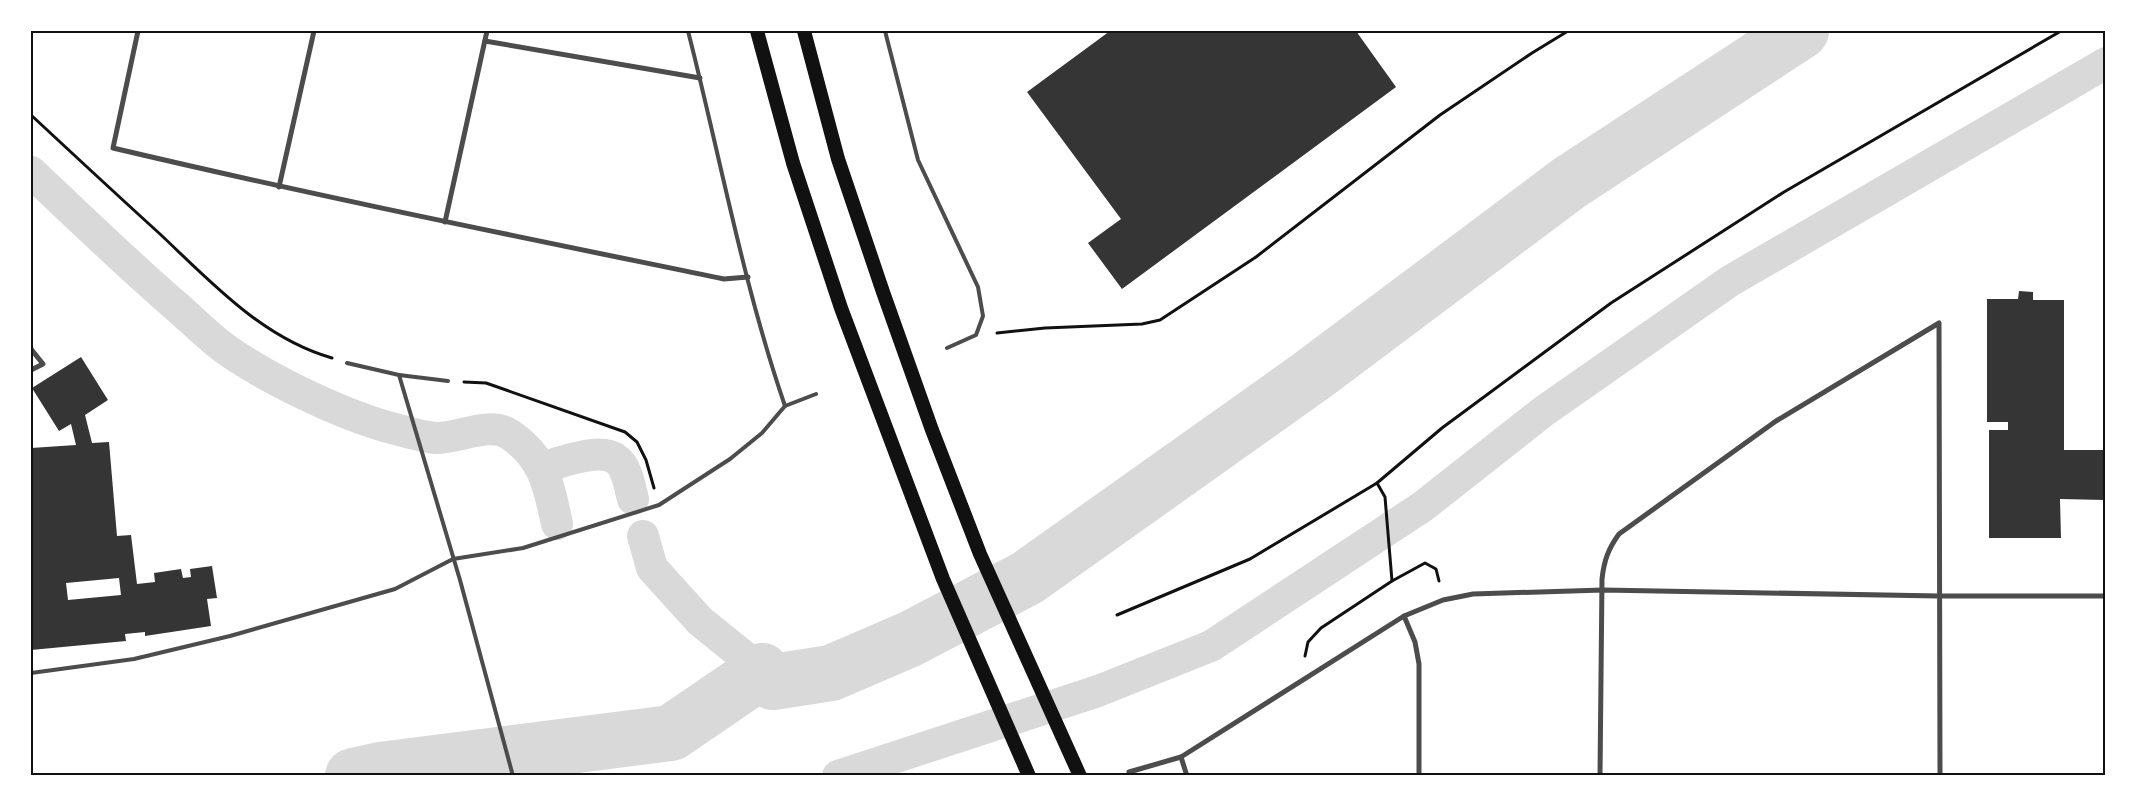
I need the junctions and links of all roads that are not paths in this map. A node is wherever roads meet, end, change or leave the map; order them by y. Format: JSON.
{"nodes":[{"id":1,"x":138,"y":31,"type":"edge"},
{"id":2,"x":314,"y":31,"type":"edge"},
{"id":3,"x":487,"y":31,"type":"edge"},
{"id":4,"x":688,"y":31,"type":"edge"},
{"id":5,"x":757,"y":31,"type":"edge"},
{"id":6,"x":804,"y":31,"type":"edge"},
{"id":7,"x":885,"y":31,"type":"edge"},
{"id":8,"x":485,"y":41,"type":"junction"},
{"id":9,"x":700,"y":78,"type":"junction"},
{"id":10,"x":279,"y":187,"type":"junction"},
{"id":11,"x":445,"y":222,"type":"junction"},
{"id":12,"x":748,"y":277,"type":"junction"},
{"id":13,"x":947,"y":348,"type":"dead end"},
{"id":14,"x":31,"y":349,"type":"edge"},
{"id":15,"x":347,"y":362,"type":"road end"},
{"id":16,"x":31,"y":370,"type":"edge"},
{"id":17,"x":399,"y":375,"type":"junction"},
{"id":18,"x":448,"y":381,"type":"road end"},
{"id":19,"x":816,"y":394,"type":"dead end"},
{"id":20,"x":785,"y":406,"type":"junction"},
{"id":21,"x":453,"y":559,"type":"junction"},
{"id":22,"x":1603,"y":590,"type":"junction"},
{"id":23,"x":1939,"y":596,"type":"junction"},
{"id":24,"x":2106,"y":596,"type":"edge"},
{"id":25,"x":1404,"y":616,"type":"junction"},
{"id":26,"x":31,"y":673,"type":"edge"},
{"id":27,"x":1181,"y":757,"type":"junction"},
{"id":28,"x":1077,"y":770,"type":"edge"},
{"id":29,"x":1129,"y":772,"type":"dead end"},
{"id":30,"x":513,"y":776,"type":"edge"},
{"id":31,"x":1029,"y":776,"type":"edge"},
{"id":32,"x":1187,"y":776,"type":"edge"},
{"id":33,"x":1418,"y":776,"type":"edge"},
{"id":34,"x":1600,"y":776,"type":"edge"},
{"id":35,"x":1940,"y":776,"type":"edge"}],
"edges":[{"from":1,"to":10,"type":"street"},
{"from":2,"to":10,"type":"street"},
{"from":3,"to":8,"type":"street"},
{"from":4,"to":9,"type":"lane"},
{"from":5,"to":31,"type":"highway"},
{"from":6,"to":28,"type":"highway"},
{"from":7,"to":13,"type":"lane"},
{"from":8,"to":9,"type":"street"},
{"from":8,"to":11,"type":"street"},
{"from":9,"to":12,"type":"lane"},
{"from":10,"to":11,"type":"street"},
{"from":11,"to":12,"type":"street"},
{"from":12,"to":20,"type":"lane"},
{"from":14,"to":16,"type":"street"},
{"from":15,"to":17,"type":"lane"},
{"from":17,"to":18,"type":"lane"},
{"from":17,"to":21,"type":"lane"},
{"from":19,"to":20,"type":"lane"},
{"from":20,"to":21,"type":"lane"},
{"from":21,"to":26,"type":"lane"},
{"from":21,"to":30,"type":"lane"},
{"from":22,"to":23,"type":"street"},
{"from":22,"to":23,"type":"street"},
{"from":22,"to":25,"type":"street"},
{"from":22,"to":34,"type":"street"},
{"from":23,"to":24,"type":"street"},
{"from":23,"to":35,"type":"street"},
{"from":25,"to":27,"type":"street"},
{"from":25,"to":33,"type":"street"},
{"from":27,"to":29,"type":"street"},
{"from":27,"to":32,"type":"street"}]}
